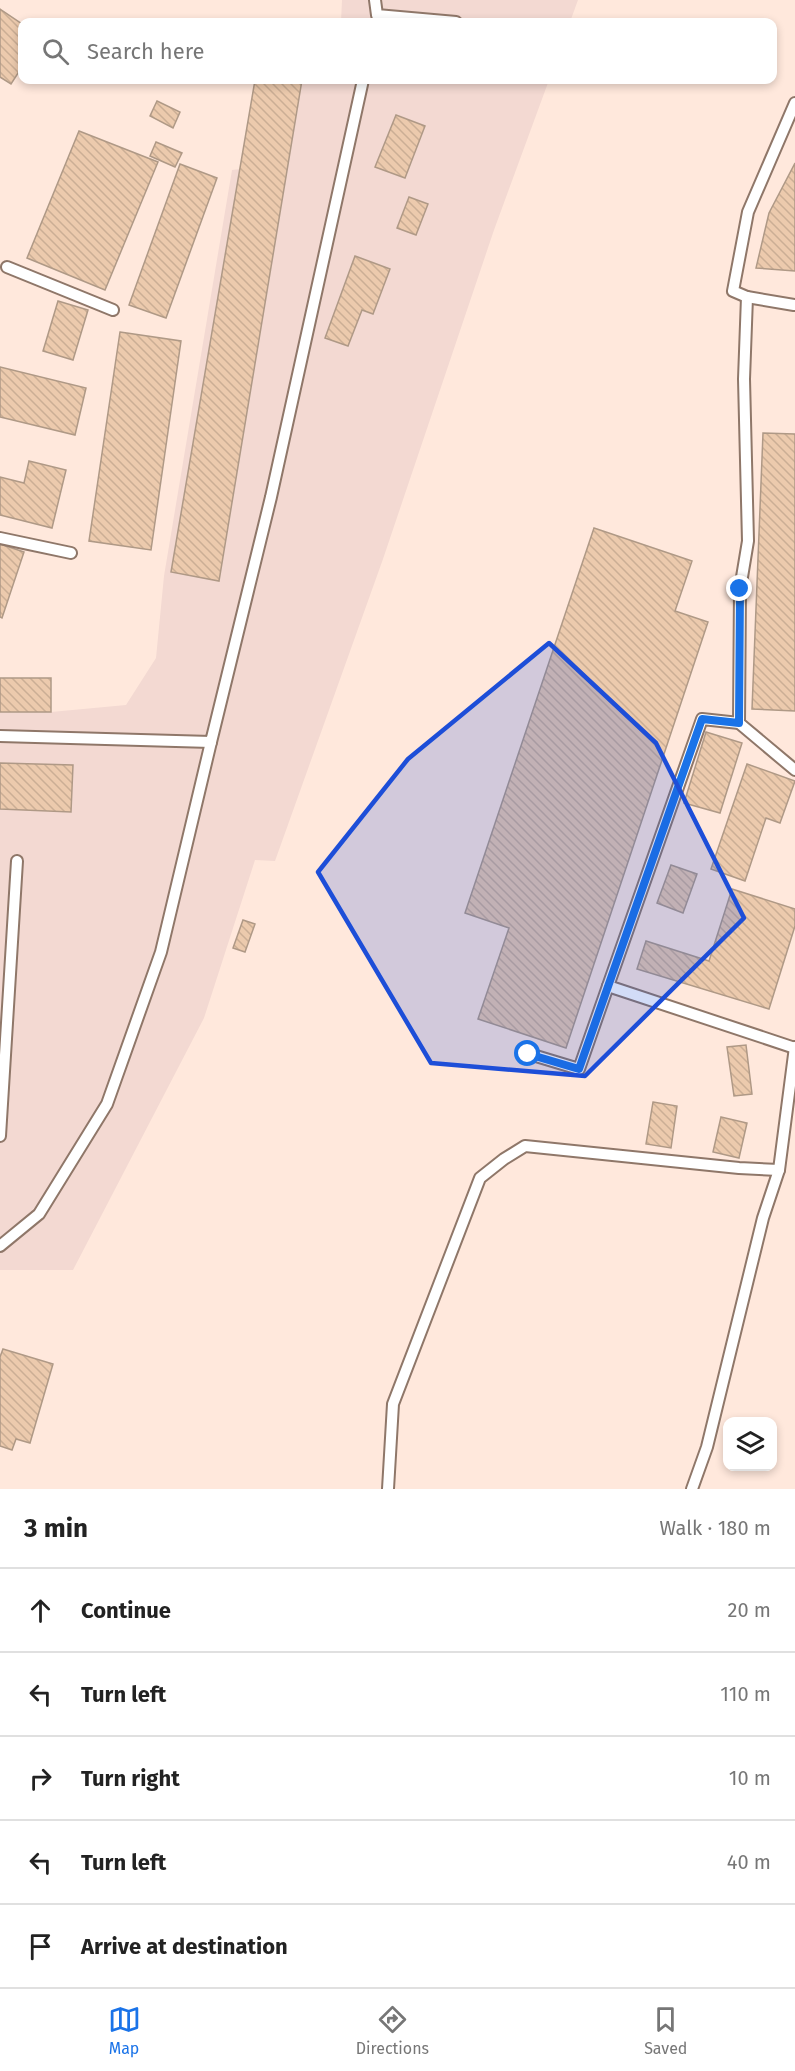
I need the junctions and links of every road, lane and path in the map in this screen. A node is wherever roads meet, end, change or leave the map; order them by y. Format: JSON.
{"nodes":[{"id":1,"x":375,"y":0,"type":"edge"},
{"id":2,"x":376,"y":18,"type":"edge"},
{"id":3,"x":362,"y":84,"type":"edge"},
{"id":4,"x":795,"y":104,"type":"edge"},
{"id":5,"x":7,"y":267,"type":"dead end"},
{"id":6,"x":747,"y":297,"type":"junction"},
{"id":7,"x":794,"y":306,"type":"edge"},
{"id":8,"x":113,"y":310,"type":"dead end"},
{"id":9,"x":0,"y":537,"type":"edge"},
{"id":10,"x":71,"y":553,"type":"dead end"},
{"id":11,"x":739,"y":723,"type":"junction"},
{"id":12,"x":0,"y":736,"type":"edge"},
{"id":13,"x":211,"y":742,"type":"junction"},
{"id":14,"x":795,"y":771,"type":"edge"},
{"id":15,"x":17,"y":861,"type":"dead end"},
{"id":16,"x":608,"y":986,"type":"junction"},
{"id":17,"x":795,"y":1048,"type":"edge"},
{"id":18,"x":526,"y":1053,"type":"dead end"},
{"id":19,"x":0,"y":1136,"type":"edge"},
{"id":20,"x":779,"y":1170,"type":"junction"},
{"id":21,"x":0,"y":1246,"type":"edge"},
{"id":22,"x":388,"y":1489,"type":"edge"},
{"id":23,"x":692,"y":1489,"type":"edge"}],
"edges":[{"from":1,"to":2,"type":"lane"},
{"from":3,"to":13,"type":"lane"},
{"from":4,"to":6,"type":"lane"},
{"from":5,"to":8,"type":"lane"},
{"from":6,"to":7,"type":"lane"},
{"from":6,"to":11,"type":"lane"},
{"from":9,"to":10,"type":"lane"},
{"from":11,"to":14,"type":"lane"},
{"from":11,"to":16,"type":"lane"},
{"from":12,"to":13,"type":"lane"},
{"from":13,"to":21,"type":"lane"},
{"from":15,"to":19,"type":"lane"},
{"from":16,"to":17,"type":"lane"},
{"from":16,"to":18,"type":"lane"},
{"from":17,"to":20,"type":"lane"},
{"from":20,"to":22,"type":"lane"},
{"from":20,"to":23,"type":"lane"}]}
